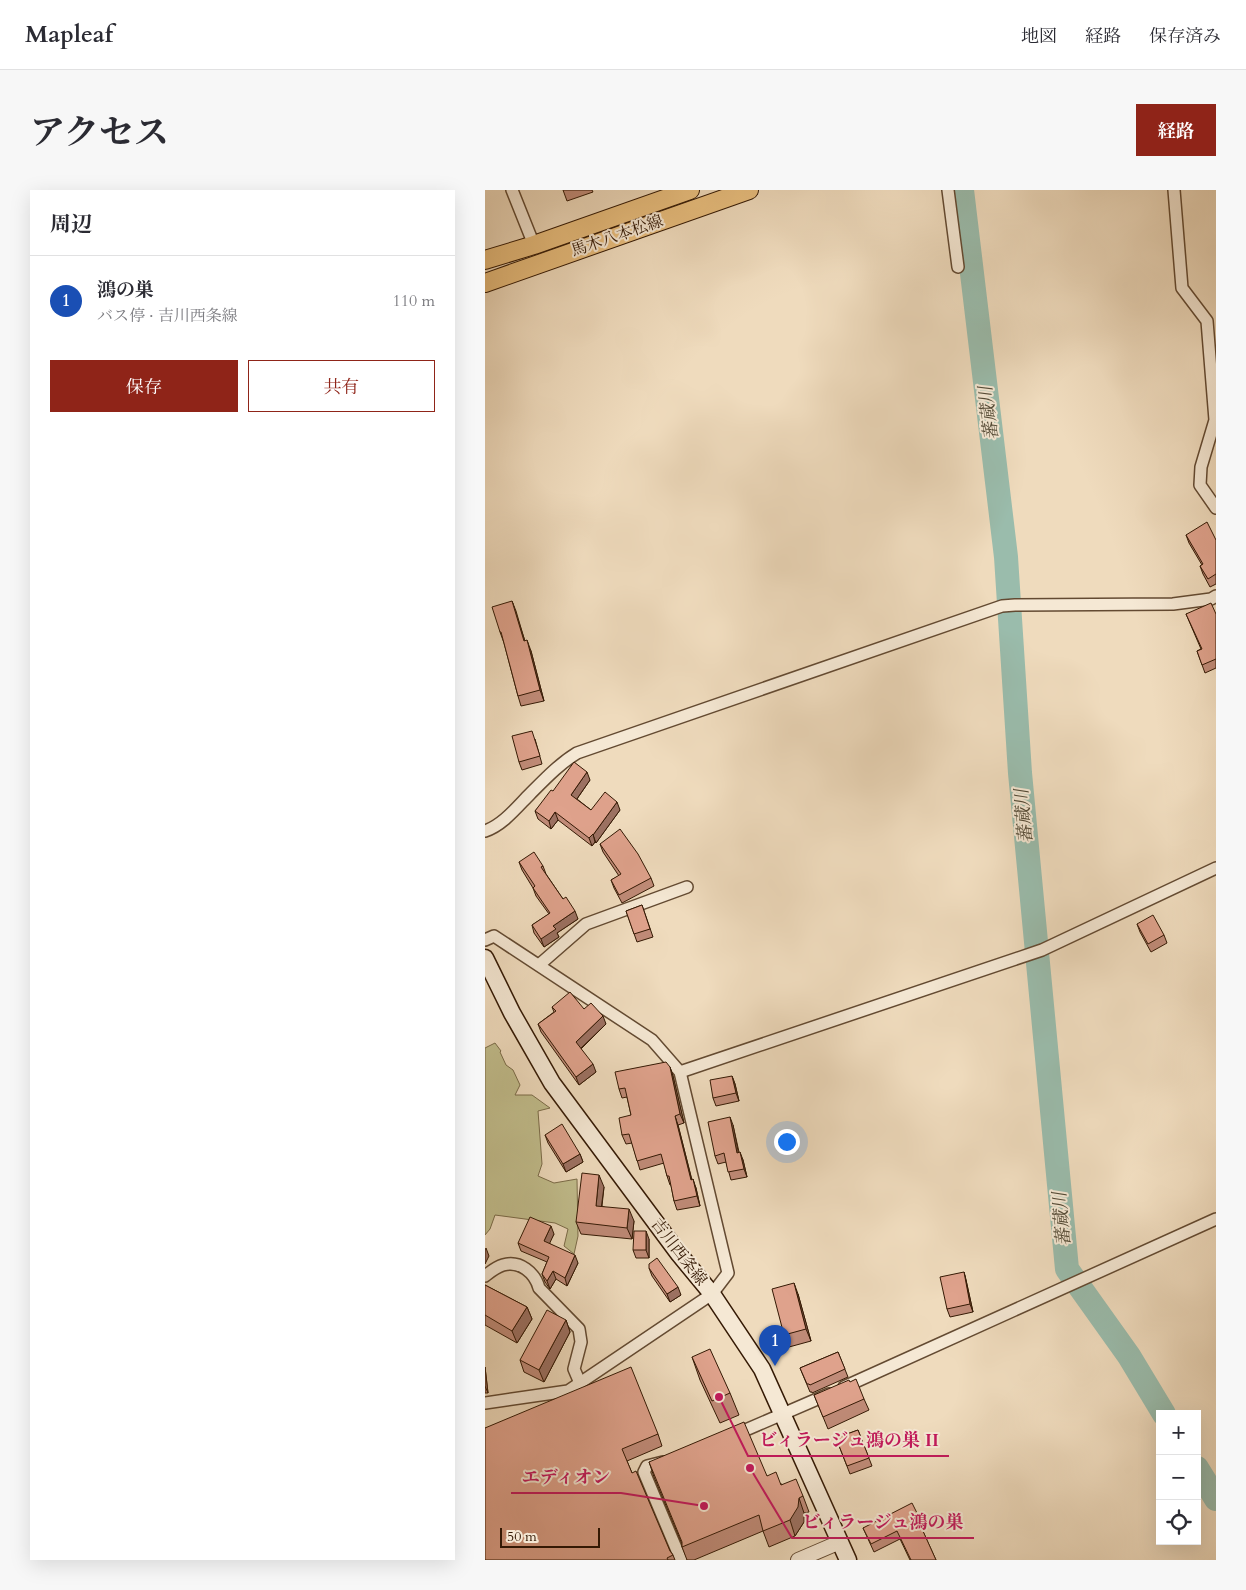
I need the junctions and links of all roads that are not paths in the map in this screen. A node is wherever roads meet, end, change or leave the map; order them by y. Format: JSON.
{"nodes":[{"id":1,"x":512,"y":190,"type":"edge"},
{"id":2,"x":690,"y":190,"type":"edge"},
{"id":3,"x":749,"y":190,"type":"edge"},
{"id":4,"x":948,"y":190,"type":"edge"},
{"id":5,"x":1174,"y":190,"type":"edge"},
{"id":6,"x":534,"y":245,"type":"junction"},
{"id":7,"x":485,"y":260,"type":"edge"},
{"id":8,"x":958,"y":267,"type":"dead end"},
{"id":9,"x":485,"y":283,"type":"edge"},
{"id":10,"x":1216,"y":508,"type":"edge"},
{"id":11,"x":1216,"y":596,"type":"edge"},
{"id":12,"x":485,"y":831,"type":"edge"},
{"id":13,"x":1216,"y":868,"type":"edge"},
{"id":14,"x":687,"y":887,"type":"dead end"},
{"id":15,"x":485,"y":940,"type":"edge"},
{"id":16,"x":485,"y":958,"type":"edge"},
{"id":17,"x":539,"y":965,"type":"junction"},
{"id":18,"x":680,"y":1072,"type":"junction"},
{"id":19,"x":1216,"y":1219,"type":"edge"},
{"id":20,"x":485,"y":1276,"type":"edge"},
{"id":21,"x":712,"y":1294,"type":"junction"},
{"id":22,"x":580,"y":1383,"type":"junction"},
{"id":23,"x":485,"y":1403,"type":"edge"},
{"id":24,"x":783,"y":1415,"type":"junction"},
{"id":25,"x":720,"y":1441,"type":"edge"},
{"id":26,"x":676,"y":1458,"type":"edge"},
{"id":27,"x":840,"y":1542,"type":"junction"},
{"id":28,"x":681,"y":1560,"type":"edge"},
{"id":29,"x":798,"y":1560,"type":"edge"},
{"id":30,"x":848,"y":1560,"type":"edge"}],
"edges":[{"from":1,"to":6,"type":"street"},
{"from":2,"to":6,"type":"main road","name":"馬木八本松線"},
{"from":3,"to":9,"type":"main road","name":"馬木八本松線"},
{"from":4,"to":8,"type":"street"},
{"from":5,"to":10,"type":"street"},
{"from":6,"to":7,"type":"main road","name":"馬木八本松線"},
{"from":11,"to":12,"type":"street"},
{"from":13,"to":18,"type":"street"},
{"from":14,"to":17,"type":"street"},
{"from":15,"to":17,"type":"street"},
{"from":16,"to":21,"type":"main road","name":"吉川西条線"},
{"from":17,"to":18,"type":"street"},
{"from":18,"to":21,"type":"street"},
{"from":19,"to":24,"type":"street"},
{"from":20,"to":22,"type":"street"},
{"from":21,"to":22,"type":"street"},
{"from":21,"to":24,"type":"main road","name":"吉川西条線"},
{"from":22,"to":23,"type":"street"},
{"from":24,"to":25,"type":"street"},
{"from":24,"to":27,"type":"main road","name":"吉川西条線"},
{"from":26,"to":28,"type":"street"},
{"from":27,"to":29,"type":"street"},
{"from":27,"to":30,"type":"main road","name":"吉川西条線"}]}
